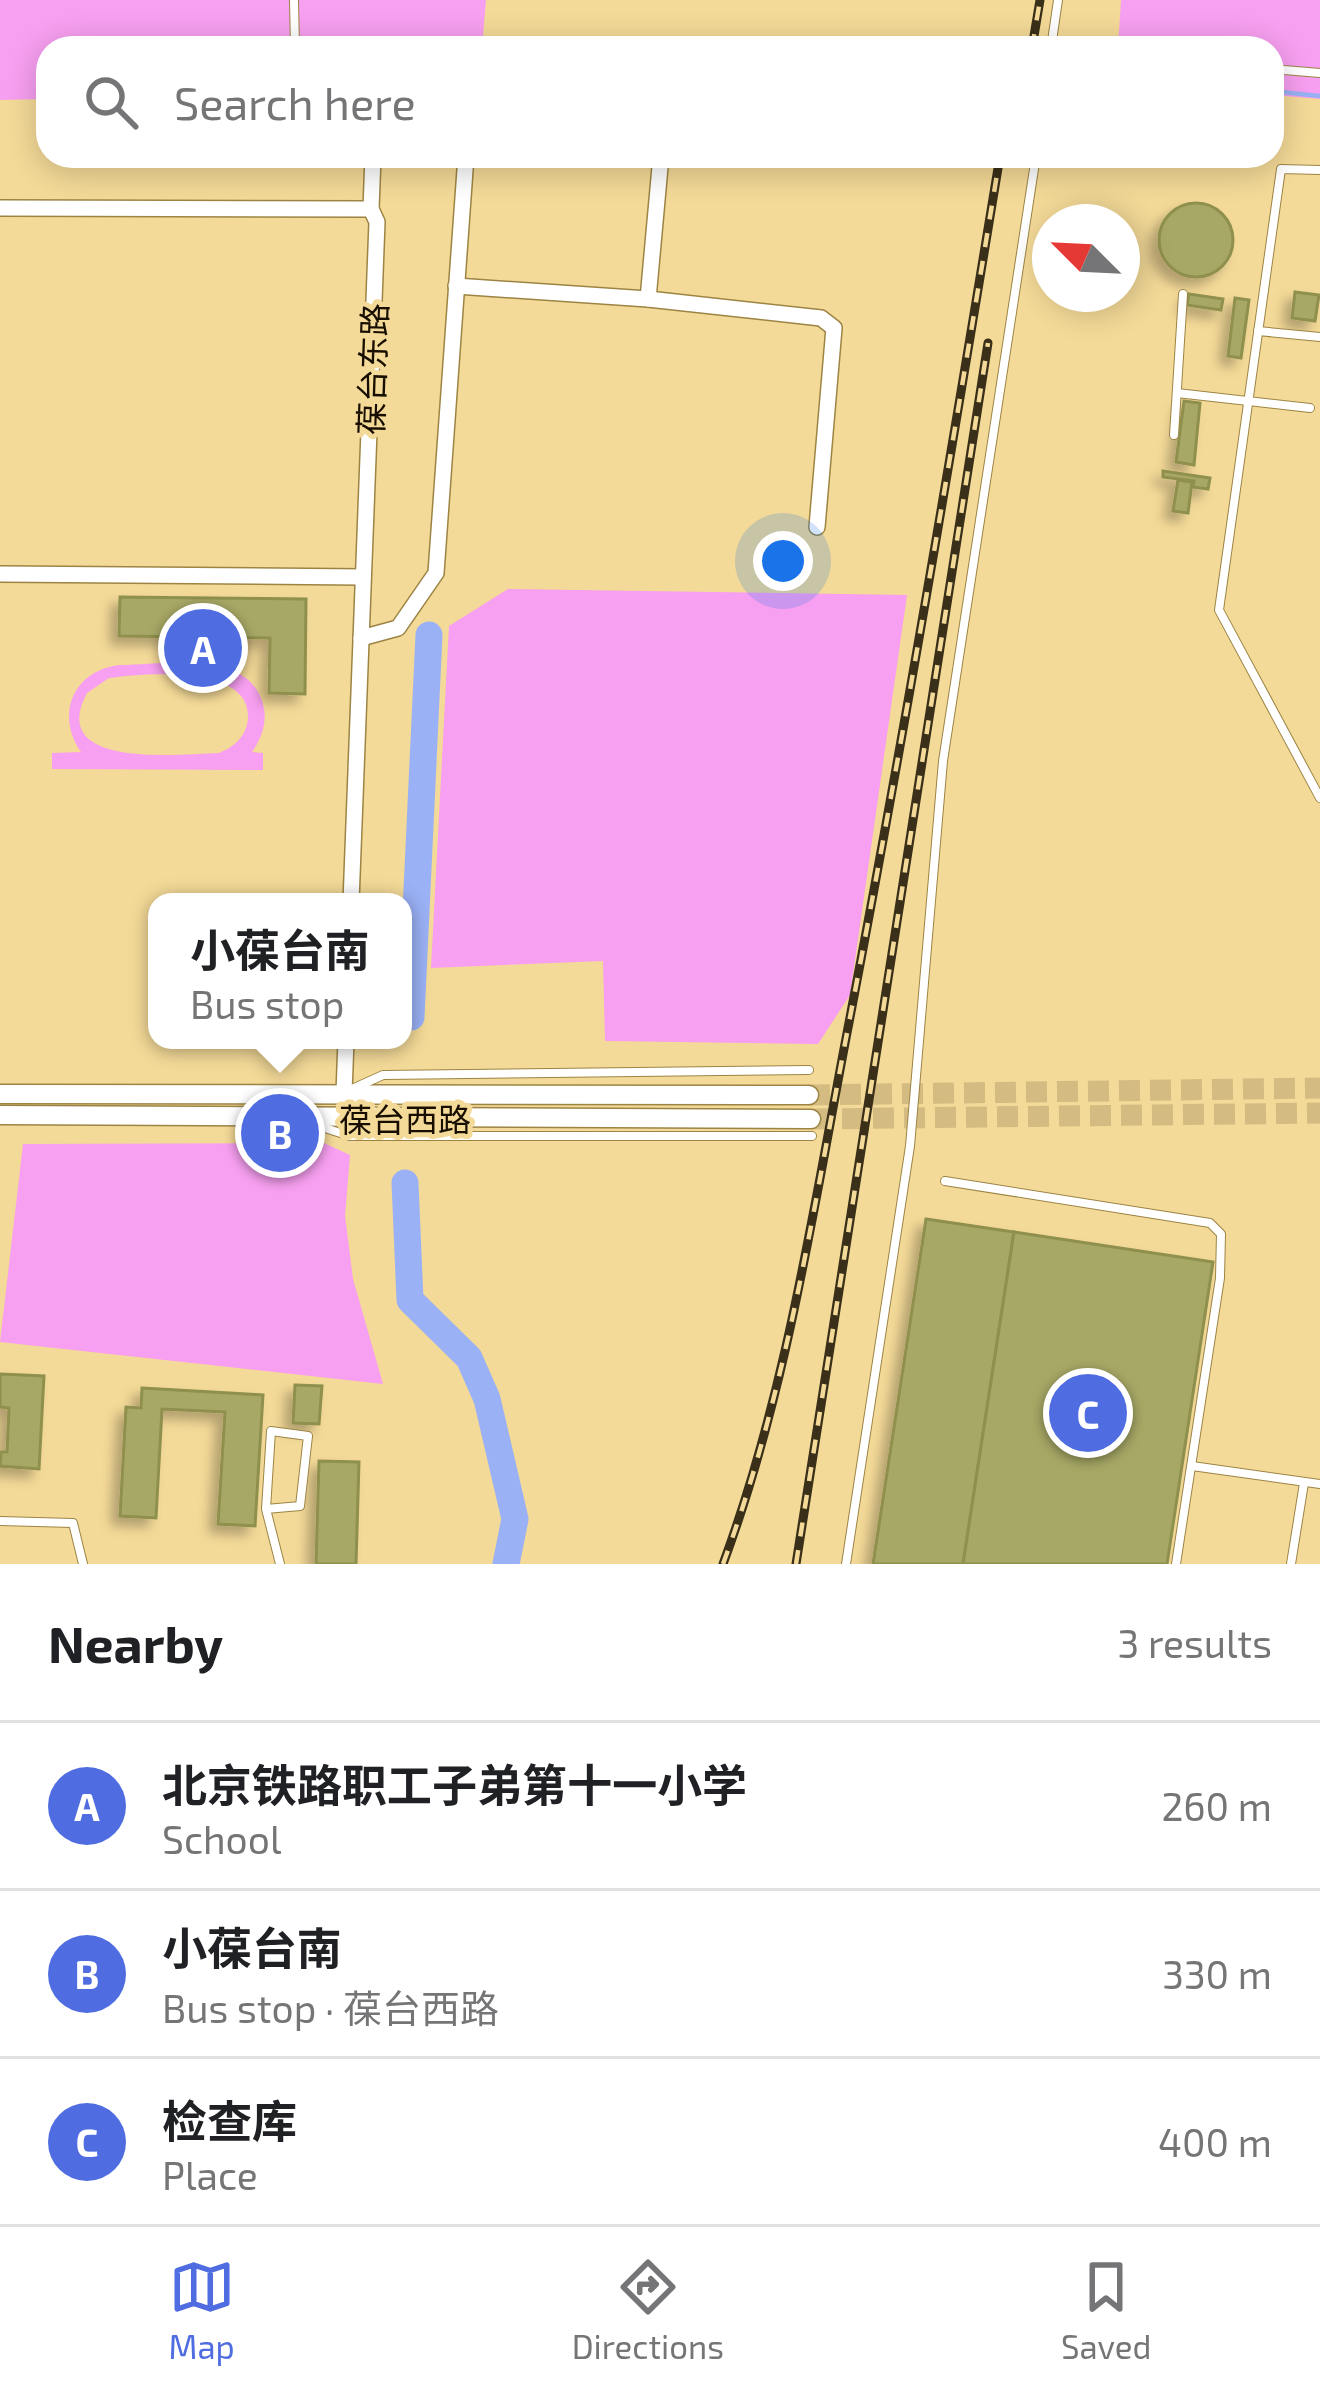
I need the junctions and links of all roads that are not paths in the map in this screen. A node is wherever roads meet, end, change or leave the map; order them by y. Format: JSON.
{"nodes":[{"id":1,"x":294,"y":0,"type":"edge"},
{"id":2,"x":1058,"y":0,"type":"edge"},
{"id":3,"x":295,"y":36,"type":"edge"},
{"id":4,"x":1054,"y":36,"type":"edge"},
{"id":5,"x":1284,"y":70,"type":"edge"},
{"id":6,"x":1320,"y":73,"type":"edge"},
{"id":7,"x":373,"y":168,"type":"edge"},
{"id":8,"x":465,"y":168,"type":"edge"},
{"id":9,"x":660,"y":168,"type":"edge"},
{"id":10,"x":1034,"y":168,"type":"edge"},
{"id":11,"x":1320,"y":170,"type":"edge"},
{"id":12,"x":0,"y":208,"type":"edge"},
{"id":13,"x":371,"y":209,"type":"junction"},
{"id":14,"x":456,"y":286,"type":"junction"},
{"id":15,"x":1183,"y":294,"type":"dead end"},
{"id":16,"x":648,"y":299,"type":"junction"},
{"id":17,"x":1258,"y":331,"type":"junction"},
{"id":18,"x":1320,"y":337,"type":"edge"},
{"id":19,"x":1177,"y":392,"type":"junction"},
{"id":20,"x":1248,"y":401,"type":"junction"},
{"id":21,"x":1310,"y":408,"type":"dead end"},
{"id":22,"x":1174,"y":435,"type":"dead end"},
{"id":23,"x":817,"y":527,"type":"dead end"},
{"id":24,"x":0,"y":574,"type":"edge"},
{"id":25,"x":364,"y":577,"type":"junction"},
{"id":26,"x":361,"y":638,"type":"junction"},
{"id":27,"x":1320,"y":797,"type":"edge"},
{"id":28,"x":351,"y":893,"type":"edge"},
{"id":29,"x":346,"y":1049,"type":"edge"},
{"id":30,"x":809,"y":1070,"type":"dead end"},
{"id":31,"x":344,"y":1093,"type":"junction"},
{"id":32,"x":0,"y":1094,"type":"edge"},
{"id":33,"x":808,"y":1094,"type":"tunnel mouth"},
{"id":34,"x":0,"y":1115,"type":"edge"},
{"id":35,"x":811,"y":1127,"type":"tunnel mouth"},
{"id":36,"x":945,"y":1181,"type":"dead end"},
{"id":37,"x":1192,"y":1466,"type":"junction"},
{"id":38,"x":1304,"y":1482,"type":"junction"},
{"id":39,"x":1320,"y":1484,"type":"edge"},
{"id":40,"x":266,"y":1509,"type":"junction"},
{"id":41,"x":0,"y":1521,"type":"edge"},
{"id":42,"x":83,"y":1564,"type":"edge"},
{"id":43,"x":280,"y":1564,"type":"edge"},
{"id":44,"x":847,"y":1564,"type":"edge"},
{"id":45,"x":1176,"y":1564,"type":"edge"},
{"id":46,"x":1292,"y":1564,"type":"edge"}],
"edges":[{"from":1,"to":3,"type":"lane"},
{"from":2,"to":4,"type":"lane"},
{"from":5,"to":6,"type":"lane"},
{"from":7,"to":13,"type":"street","name":"葆台东路"},
{"from":8,"to":14,"type":"street"},
{"from":9,"to":16,"type":"street"},
{"from":10,"to":44,"type":"lane"},
{"from":11,"to":17,"type":"lane"},
{"from":12,"to":13,"type":"street"},
{"from":13,"to":25,"type":"street","name":"葆台东路"},
{"from":14,"to":16,"type":"street"},
{"from":14,"to":26,"type":"street"},
{"from":15,"to":19,"type":"lane"},
{"from":16,"to":23,"type":"street"},
{"from":17,"to":18,"type":"lane"},
{"from":17,"to":20,"type":"lane"},
{"from":19,"to":20,"type":"lane"},
{"from":19,"to":22,"type":"lane"},
{"from":20,"to":21,"type":"lane"},
{"from":20,"to":27,"type":"lane"},
{"from":24,"to":25,"type":"street"},
{"from":25,"to":26,"type":"street","name":"葆台东路"},
{"from":26,"to":28,"type":"street","name":"葆台东路"},
{"from":29,"to":31,"type":"street"},
{"from":30,"to":31,"type":"lane"},
{"from":31,"to":32,"type":"street","name":"葆台西路"},
{"from":31,"to":33,"type":"street","name":"葆台西路"},
{"from":34,"to":35,"type":"street","name":"葆台西路"},
{"from":36,"to":37,"type":"lane"},
{"from":37,"to":38,"type":"lane"},
{"from":37,"to":45,"type":"lane"},
{"from":38,"to":39,"type":"lane"},
{"from":38,"to":46,"type":"lane"},
{"from":40,"to":40,"type":"lane"},
{"from":40,"to":43,"type":"lane"},
{"from":41,"to":42,"type":"lane"}]}
